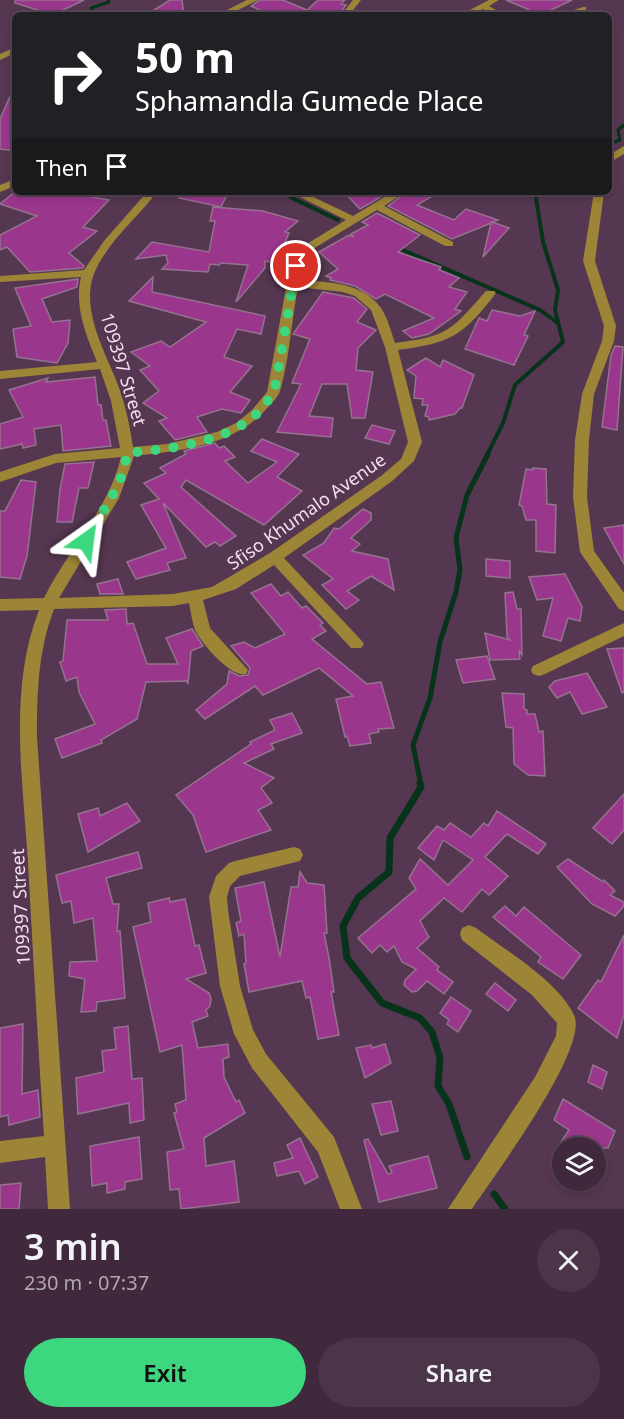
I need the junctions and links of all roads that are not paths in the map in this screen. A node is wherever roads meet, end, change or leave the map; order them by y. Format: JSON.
{"nodes":[{"id":1,"x":254,"y":0,"type":"edge"},
{"id":2,"x":357,"y":0,"type":"edge"},
{"id":3,"x":495,"y":0,"type":"edge"},
{"id":4,"x":483,"y":6,"type":"junction"},
{"id":5,"x":583,"y":9,"type":"dead end"},
{"id":6,"x":228,"y":12,"type":"edge"},
{"id":7,"x":347,"y":12,"type":"edge"},
{"id":8,"x":470,"y":12,"type":"edge"},
{"id":9,"x":495,"y":12,"type":"edge"},
{"id":10,"x":572,"y":12,"type":"edge"},
{"id":11,"x":149,"y":195,"type":"edge"},
{"id":12,"x":301,"y":195,"type":"edge"},
{"id":13,"x":395,"y":195,"type":"edge"},
{"id":14,"x":599,"y":195,"type":"edge"},
{"id":15,"x":376,"y":206,"type":"junction"},
{"id":16,"x":353,"y":220,"type":"junction"},
{"id":17,"x":449,"y":244,"type":"dead end"},
{"id":18,"x":88,"y":273,"type":"junction"},
{"id":19,"x":0,"y":279,"type":"edge"},
{"id":20,"x":295,"y":283,"type":"junction"},
{"id":21,"x":490,"y":293,"type":"dead end"},
{"id":22,"x":391,"y":347,"type":"junction"},
{"id":23,"x":105,"y":365,"type":"junction"},
{"id":24,"x":0,"y":375,"type":"edge"},
{"id":25,"x":128,"y":453,"type":"junction"},
{"id":26,"x":0,"y":477,"type":"edge"},
{"id":27,"x":275,"y":557,"type":"junction"},
{"id":28,"x":195,"y":598,"type":"junction"},
{"id":29,"x":49,"y":602,"type":"junction"},
{"id":30,"x":0,"y":605,"type":"edge"},
{"id":31,"x":624,"y":605,"type":"edge"},
{"id":32,"x":624,"y":629,"type":"edge"},
{"id":33,"x":356,"y":644,"type":"dead end"},
{"id":34,"x":240,"y":670,"type":"dead end"},
{"id":35,"x":539,"y":670,"type":"dead end"},
{"id":36,"x":294,"y":855,"type":"dead end"},
{"id":37,"x":469,"y":934,"type":"dead end"},
{"id":38,"x":54,"y":1145,"type":"junction"},
{"id":39,"x":0,"y":1152,"type":"edge"},
{"id":40,"x":59,"y":1209,"type":"edge"},
{"id":41,"x":351,"y":1209,"type":"edge"},
{"id":42,"x":459,"y":1209,"type":"edge"}],
"edges":[{"from":1,"to":6,"type":"street"},
{"from":2,"to":7,"type":"street"},
{"from":3,"to":4,"type":"street"},
{"from":4,"to":8,"type":"street"},
{"from":4,"to":9,"type":"street"},
{"from":5,"to":10,"type":"street"},
{"from":11,"to":18,"type":"street"},
{"from":12,"to":16,"type":"street"},
{"from":13,"to":15,"type":"street"},
{"from":14,"to":31,"type":"street"},
{"from":15,"to":16,"type":"street"},
{"from":15,"to":17,"type":"street"},
{"from":16,"to":20,"type":"street"},
{"from":18,"to":19,"type":"street"},
{"from":18,"to":23,"type":"street","name":"109397 Street"},
{"from":20,"to":22,"type":"street","name":"Sfiso Khumalo Avenue"},
{"from":20,"to":25,"type":"street"},
{"from":21,"to":22,"type":"street"},
{"from":22,"to":27,"type":"street","name":"Sfiso Khumalo Avenue"},
{"from":23,"to":24,"type":"street"},
{"from":23,"to":25,"type":"street","name":"109397 Street"},
{"from":25,"to":26,"type":"street"},
{"from":25,"to":29,"type":"street","name":"109397 Street"},
{"from":27,"to":28,"type":"street","name":"Sfiso Khumalo Avenue"},
{"from":27,"to":33,"type":"street"},
{"from":28,"to":29,"type":"street","name":"Sfiso Khumalo Avenue"},
{"from":28,"to":34,"type":"street"},
{"from":29,"to":30,"type":"street","name":"Sfiso Khumalo Avenue"},
{"from":29,"to":38,"type":"street","name":"109397 Street"},
{"from":32,"to":35,"type":"street"},
{"from":36,"to":41,"type":"street"},
{"from":37,"to":42,"type":"street"},
{"from":38,"to":39,"type":"street"},
{"from":38,"to":40,"type":"street","name":"109397 Street"}]}
